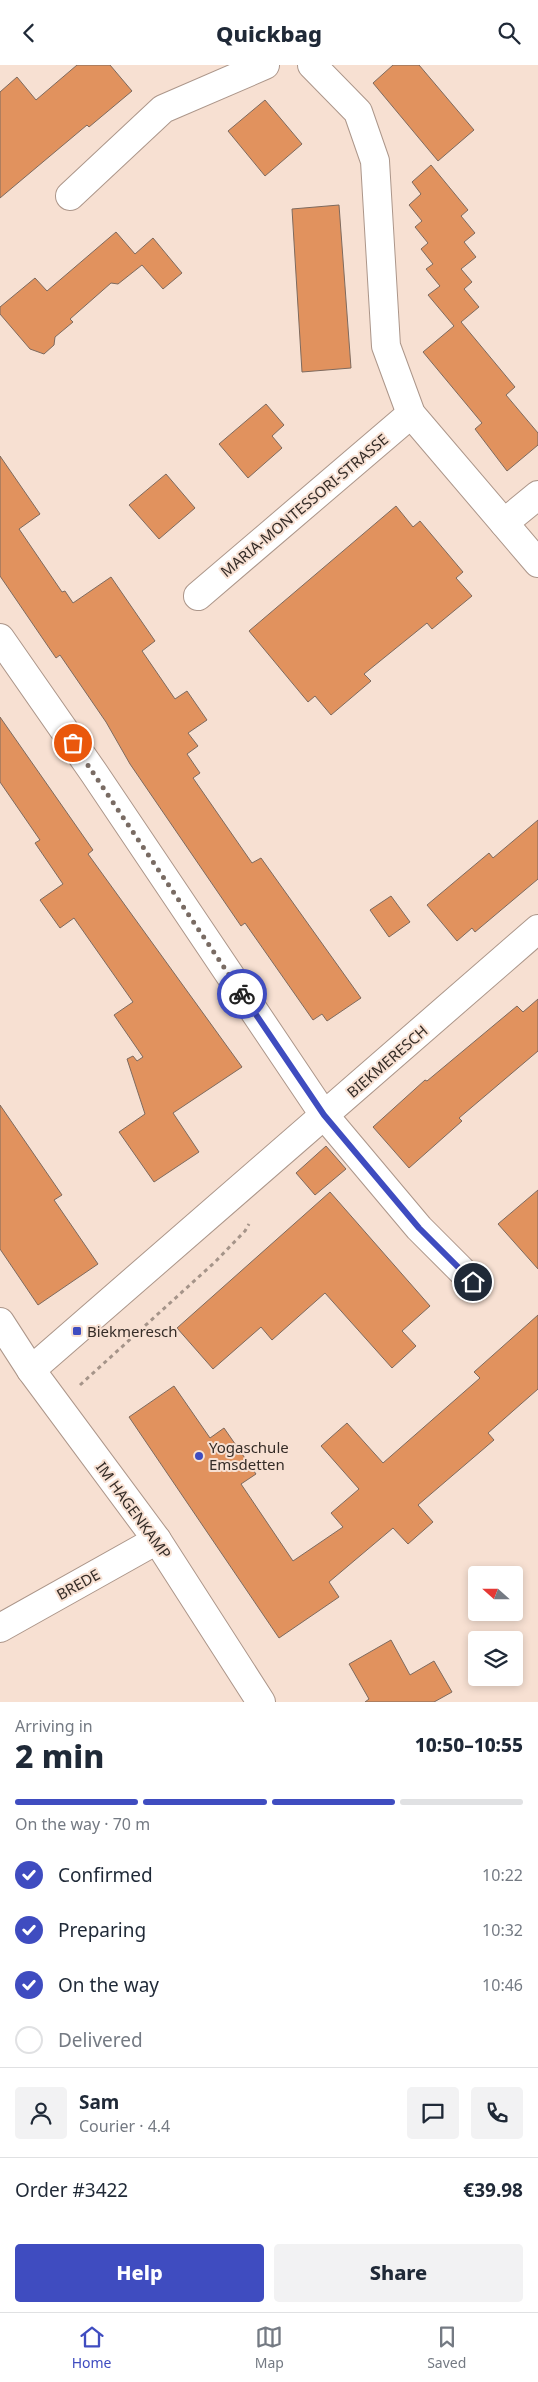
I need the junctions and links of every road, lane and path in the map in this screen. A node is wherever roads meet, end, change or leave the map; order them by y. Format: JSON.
{"nodes":[{"id":1,"x":265,"y":65,"type":"edge"},
{"id":2,"x":312,"y":65,"type":"edge"},
{"id":3,"x":70,"y":196,"type":"dead end"},
{"id":4,"x":411,"y":414,"type":"junction"},
{"id":5,"x":538,"y":495,"type":"edge"},
{"id":6,"x":504,"y":523,"type":"junction"},
{"id":7,"x":538,"y":563,"type":"edge"},
{"id":8,"x":198,"y":596,"type":"dead end"},
{"id":9,"x":0,"y":638,"type":"edge"},
{"id":10,"x":538,"y":929,"type":"edge"},
{"id":11,"x":324,"y":1115,"type":"junction"},
{"id":12,"x":473,"y":1282,"type":"dead end"},
{"id":13,"x":0,"y":1322,"type":"edge"},
{"id":14,"x":31,"y":1369,"type":"junction"},
{"id":15,"x":157,"y":1540,"type":"junction"},
{"id":16,"x":0,"y":1628,"type":"edge"},
{"id":17,"x":261,"y":1702,"type":"edge"}],
"edges":[{"from":1,"to":3,"type":"street"},
{"from":2,"to":4,"type":"street"},
{"from":4,"to":6,"type":"street"},
{"from":4,"to":8,"type":"street","name":"MARIA-MONTESSORI-STRASSE"},
{"from":5,"to":6,"type":"street"},
{"from":6,"to":7,"type":"street"},
{"from":9,"to":11,"type":"street"},
{"from":10,"to":11,"type":"street","name":"BIEKMERESCH"},
{"from":11,"to":12,"type":"street"},
{"from":11,"to":14,"type":"street","name":"BIEKMERESCH"},
{"from":13,"to":14,"type":"street","name":"IM HAGENKAMP"},
{"from":14,"to":15,"type":"street","name":"IM HAGENKAMP"},
{"from":15,"to":16,"type":"street","name":"BREDE"},
{"from":15,"to":17,"type":"street","name":"IM HAGENKAMP"}]}
